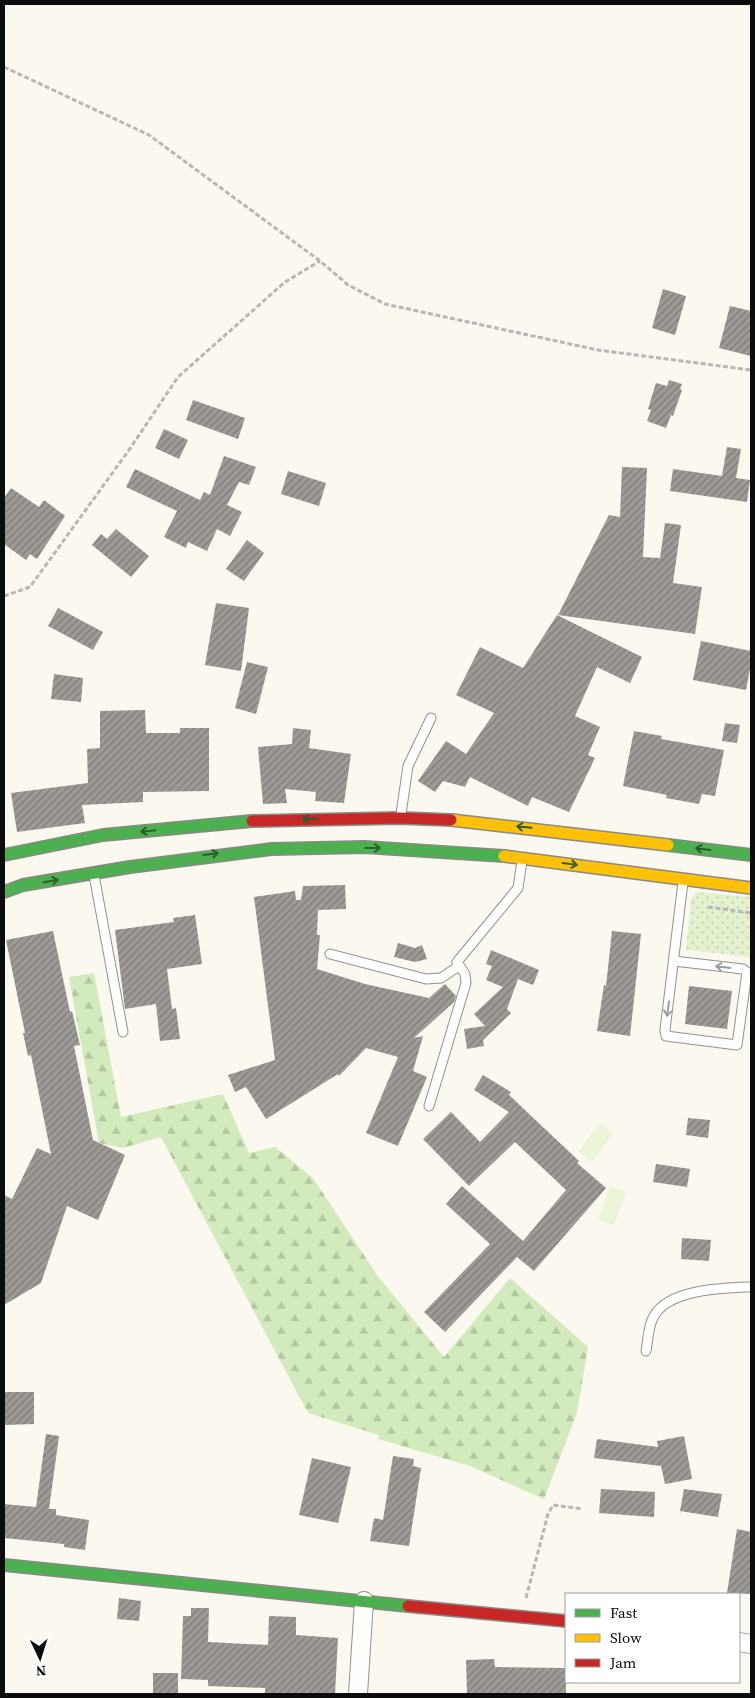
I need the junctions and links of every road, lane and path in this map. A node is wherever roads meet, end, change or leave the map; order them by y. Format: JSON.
{"nodes":[{"id":1,"x":4,"y":67,"type":"edge"},
{"id":2,"x":320,"y":261,"type":"junction"},
{"id":3,"x":751,"y":370,"type":"edge"},
{"id":4,"x":4,"y":596,"type":"edge"},
{"id":5,"x":431,"y":718,"type":"dead end"},
{"id":6,"x":400,"y":818,"type":"junction"},
{"id":7,"x":547,"y":830,"type":"junction"},
{"id":8,"x":543,"y":853,"type":"junction"},
{"id":9,"x":4,"y":855,"type":"edge"},
{"id":10,"x":751,"y":855,"type":"edge"},
{"id":11,"x":523,"y":858,"type":"junction"},
{"id":12,"x":93,"y":874,"type":"junction"},
{"id":13,"x":684,"y":879,"type":"junction"},
{"id":14,"x":751,"y":888,"type":"edge"},
{"id":15,"x":4,"y":892,"type":"edge"},
{"id":16,"x":330,"y":954,"type":"dead end"},
{"id":17,"x":674,"y":961,"type":"junction"},
{"id":18,"x":459,"y":966,"type":"junction"},
{"id":19,"x":123,"y":1032,"type":"dead end"},
{"id":20,"x":429,"y":1106,"type":"dead end"},
{"id":21,"x":751,"y":1287,"type":"edge"},
{"id":22,"x":646,"y":1351,"type":"dead end"},
{"id":23,"x":583,"y":1509,"type":"dead end"},
{"id":24,"x":4,"y":1565,"type":"edge"},
{"id":25,"x":364,"y":1601,"type":"junction"},
{"id":26,"x":522,"y":1615,"type":"junction"},
{"id":27,"x":565,"y":1621,"type":"edge"},
{"id":28,"x":358,"y":1694,"type":"edge"}],
"edges":[{"from":1,"to":2,"type":"path"},
{"from":2,"to":3,"type":"path"},
{"from":2,"to":4,"type":"path"},
{"from":5,"to":6,"type":"lane"},
{"from":7,"to":6,"type":"main road","one_way":true},
{"from":6,"to":9,"type":"main road","one_way":true},
{"from":7,"to":8,"type":"main road"},
{"from":10,"to":7,"type":"main road","one_way":true},
{"from":8,"to":11,"type":"main road"},
{"from":8,"to":13,"type":"main road","one_way":true},
{"from":12,"to":11,"type":"main road","one_way":true},
{"from":11,"to":18,"type":"lane"},
{"from":15,"to":12,"type":"main road","one_way":true},
{"from":12,"to":19,"type":"lane"},
{"from":13,"to":14,"type":"main road"},
{"from":13,"to":17,"type":"lane"},
{"from":16,"to":18,"type":"lane"},
{"from":17,"to":17,"type":"lane","one_way":true},
{"from":18,"to":20,"type":"lane"},
{"from":21,"to":22,"type":"lane"},
{"from":23,"to":26,"type":"path"},
{"from":24,"to":25,"type":"main road"},
{"from":25,"to":26,"type":"main road"},
{"from":25,"to":28,"type":"street"},
{"from":26,"to":27,"type":"main road"}]}
